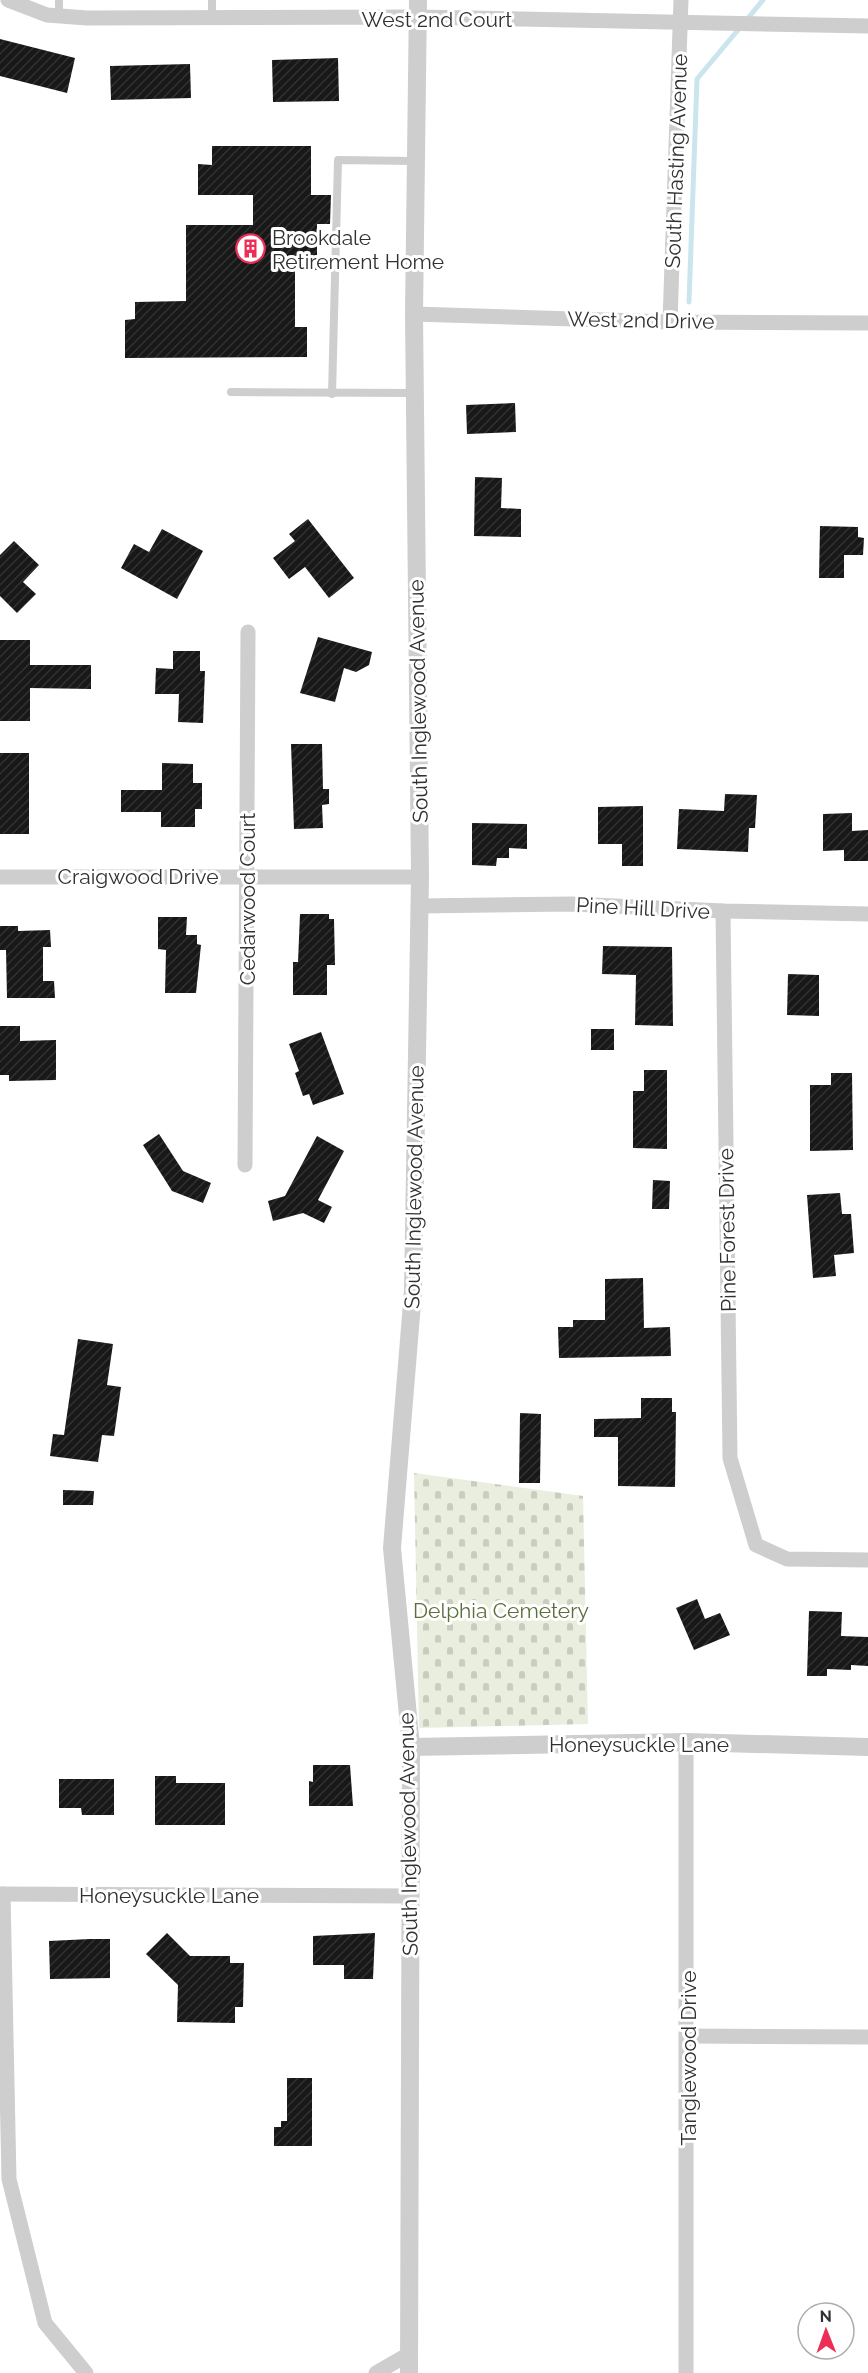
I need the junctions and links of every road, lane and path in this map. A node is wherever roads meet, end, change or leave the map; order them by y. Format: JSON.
{"nodes":[{"id":1,"x":8,"y":0,"type":"edge"},
{"id":2,"x":212,"y":0,"type":"edge"},
{"id":3,"x":681,"y":0,"type":"edge"},
{"id":4,"x":59,"y":8,"type":"edge"},
{"id":5,"x":418,"y":9,"type":"edge"},
{"id":6,"x":212,"y":18,"type":"junction"},
{"id":7,"x":681,"y":22,"type":"junction"},
{"id":8,"x":868,"y":26,"type":"edge"},
{"id":9,"x":416,"y":161,"type":"junction"},
{"id":10,"x":414,"y":314,"type":"junction"},
{"id":11,"x":670,"y":322,"type":"junction"},
{"id":12,"x":868,"y":323,"type":"edge"},
{"id":13,"x":231,"y":392,"type":"dead end"},
{"id":14,"x":414,"y":393,"type":"junction"},
{"id":15,"x":332,"y":394,"type":"junction"},
{"id":16,"x":248,"y":632,"type":"dead end"},
{"id":17,"x":247,"y":876,"type":"junction"},
{"id":18,"x":0,"y":877,"type":"edge"},
{"id":19,"x":420,"y":877,"type":"junction"},
{"id":20,"x":419,"y":906,"type":"junction"},
{"id":21,"x":723,"y":911,"type":"junction"},
{"id":22,"x":868,"y":914,"type":"edge"},
{"id":23,"x":245,"y":1165,"type":"dead end"},
{"id":24,"x":868,"y":1560,"type":"edge"},
{"id":25,"x":686,"y":1742,"type":"junction"},
{"id":26,"x":411,"y":1747,"type":"junction"},
{"id":27,"x":868,"y":1747,"type":"edge"},
{"id":28,"x":1,"y":1894,"type":"edge"},
{"id":29,"x":409,"y":1896,"type":"junction"},
{"id":30,"x":688,"y":2036,"type":"junction"},
{"id":31,"x":868,"y":2037,"type":"edge"},
{"id":32,"x":409,"y":2354,"type":"junction"},
{"id":33,"x":86,"y":2373,"type":"edge"},
{"id":34,"x":376,"y":2373,"type":"edge"},
{"id":35,"x":409,"y":2373,"type":"edge"},
{"id":36,"x":686,"y":2373,"type":"edge"}],
"edges":[{"from":1,"to":4,"type":"street","name":"West 2nd Court"},
{"from":2,"to":6,"type":"lane"},
{"from":3,"to":7,"type":"street","name":"South Hasting Avenue"},
{"from":4,"to":6,"type":"street","name":"West 2nd Court"},
{"from":5,"to":6,"type":"street","name":"West 2nd Court"},
{"from":5,"to":7,"type":"street","name":"West 2nd Court"},
{"from":5,"to":9,"type":"street","name":"South Inglewood Avenue"},
{"from":7,"to":8,"type":"street","name":"West 2nd Court"},
{"from":7,"to":11,"type":"street","name":"South Hasting Avenue"},
{"from":9,"to":10,"type":"street","name":"South Inglewood Avenue"},
{"from":9,"to":15,"type":"lane"},
{"from":10,"to":11,"type":"street","name":"West 2nd Drive"},
{"from":10,"to":14,"type":"street","name":"South Inglewood Avenue"},
{"from":11,"to":12,"type":"street","name":"West 2nd Drive"},
{"from":13,"to":15,"type":"lane"},
{"from":14,"to":15,"type":"lane"},
{"from":14,"to":19,"type":"street","name":"South Inglewood Avenue"},
{"from":16,"to":17,"type":"street","name":"Cedarwood Court"},
{"from":17,"to":18,"type":"street","name":"Craigwood Drive"},
{"from":17,"to":19,"type":"street","name":"Craigwood Drive"},
{"from":17,"to":23,"type":"street","name":"Cedarwood Court"},
{"from":19,"to":20,"type":"street","name":"South Inglewood Avenue"},
{"from":20,"to":21,"type":"street","name":"Pine Hill Drive"},
{"from":20,"to":26,"type":"street","name":"South Inglewood Avenue"},
{"from":21,"to":22,"type":"street","name":"Pine Hill Drive"},
{"from":21,"to":24,"type":"street","name":"Pine Forest Drive"},
{"from":25,"to":26,"type":"street","name":"Honeysuckle Lane"},
{"from":25,"to":27,"type":"street","name":"Honeysuckle Lane"},
{"from":25,"to":30,"type":"street","name":"Tanglewood Drive"},
{"from":26,"to":29,"type":"street","name":"South Inglewood Avenue"},
{"from":28,"to":29,"type":"street","name":"Honeysuckle Lane"},
{"from":28,"to":33,"type":"street"},
{"from":29,"to":32,"type":"street","name":"South Inglewood Avenue"},
{"from":30,"to":31,"type":"street"},
{"from":30,"to":36,"type":"street","name":"Tanglewood Drive"},
{"from":32,"to":34,"type":"street"},
{"from":32,"to":35,"type":"street","name":"South Inglewood Avenue"}]}
